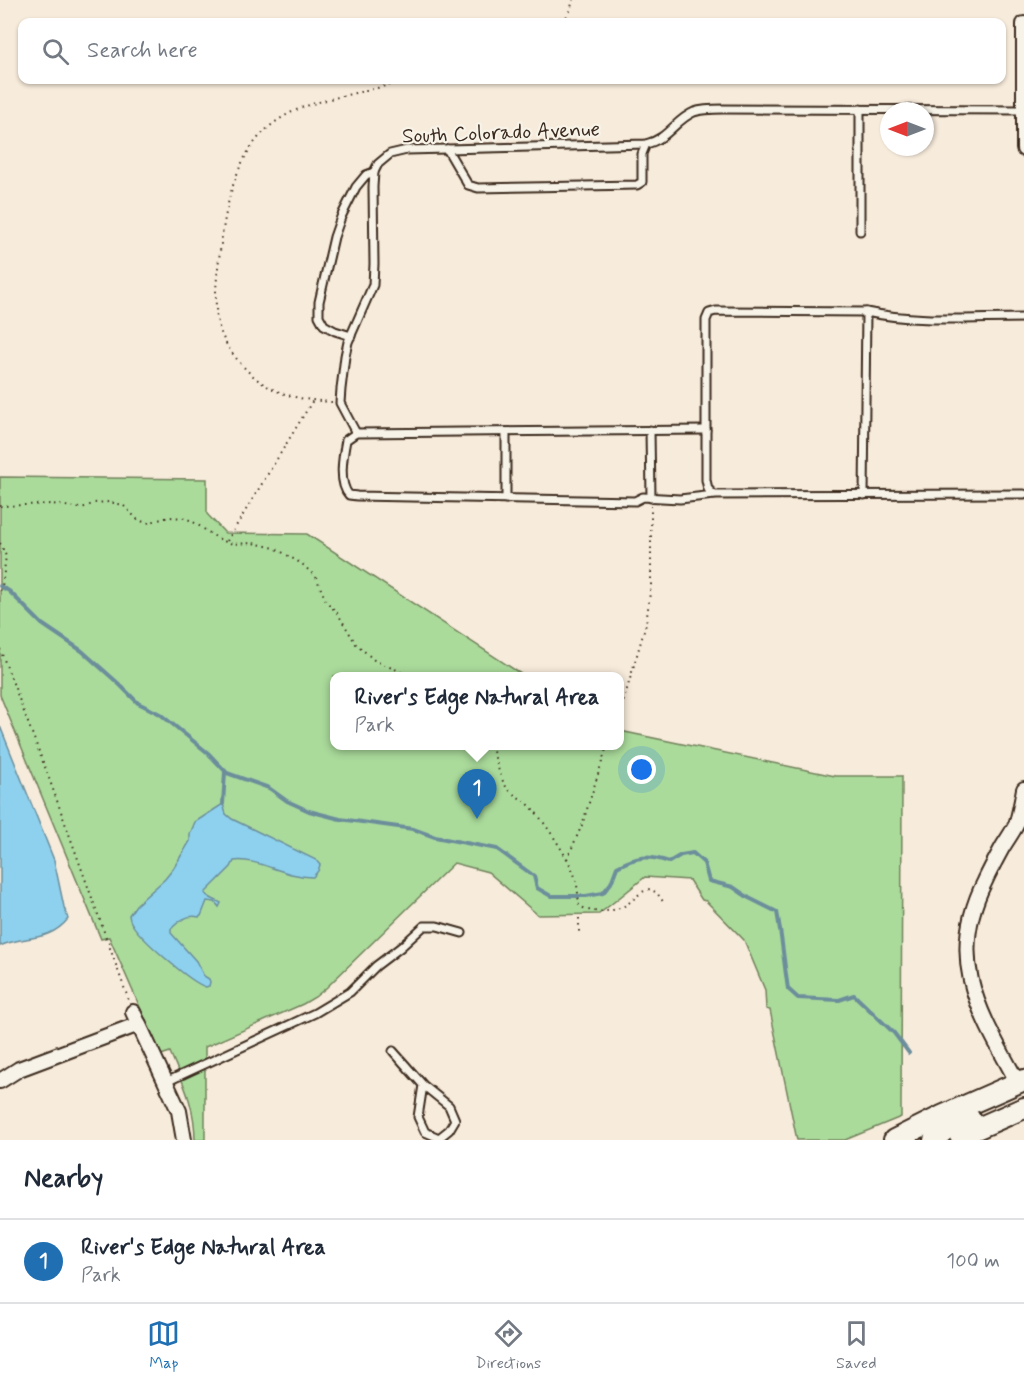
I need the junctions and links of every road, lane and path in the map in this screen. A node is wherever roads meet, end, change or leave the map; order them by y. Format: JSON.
{"nodes":[{"id":1,"x":573,"y":0,"type":"edge"},
{"id":2,"x":566,"y":18,"type":"edge"},
{"id":3,"x":1024,"y":24,"type":"edge"},
{"id":4,"x":1024,"y":68,"type":"edge"},
{"id":5,"x":394,"y":84,"type":"edge"},
{"id":6,"x":860,"y":109,"type":"junction"},
{"id":7,"x":1024,"y":110,"type":"edge"},
{"id":8,"x":646,"y":144,"type":"junction"},
{"id":9,"x":447,"y":149,"type":"junction"},
{"id":10,"x":1024,"y":149,"type":"edge"},
{"id":11,"x":374,"y":172,"type":"junction"},
{"id":12,"x":860,"y":231,"type":"dead end"},
{"id":13,"x":866,"y":312,"type":"junction"},
{"id":14,"x":1024,"y":318,"type":"edge"},
{"id":15,"x":351,"y":336,"type":"junction"},
{"id":16,"x":313,"y":400,"type":"junction"},
{"id":17,"x":340,"y":403,"type":"junction"},
{"id":18,"x":650,"y":430,"type":"junction"},
{"id":19,"x":706,"y":430,"type":"junction"},
{"id":20,"x":506,"y":432,"type":"junction"},
{"id":21,"x":356,"y":433,"type":"junction"},
{"id":22,"x":1024,"y":494,"type":"edge"},
{"id":23,"x":714,"y":495,"type":"junction"},
{"id":24,"x":864,"y":495,"type":"junction"},
{"id":25,"x":651,"y":498,"type":"junction"},
{"id":26,"x":506,"y":499,"type":"junction"},
{"id":27,"x":0,"y":506,"type":"edge"},
{"id":28,"x":226,"y":542,"type":"junction"},
{"id":29,"x":0,"y":543,"type":"edge"},
{"id":30,"x":0,"y":591,"type":"edge"},
{"id":31,"x":0,"y":649,"type":"edge"},
{"id":32,"x":401,"y":672,"type":"edge"},
{"id":33,"x":624,"y":699,"type":"edge"},
{"id":34,"x":492,"y":750,"type":"edge"},
{"id":35,"x":606,"y":750,"type":"edge"},
{"id":36,"x":1024,"y":789,"type":"edge"},
{"id":37,"x":567,"y":859,"type":"junction"},
{"id":38,"x":664,"y":903,"type":"dead end"},
{"id":39,"x":579,"y":918,"type":"dead end"},
{"id":40,"x":462,"y":933,"type":"dead end"},
{"id":41,"x":579,"y":936,"type":"dead end"},
{"id":42,"x":136,"y":1018,"type":"junction"},
{"id":43,"x":393,"y":1051,"type":"dead end"},
{"id":44,"x":0,"y":1082,"type":"edge"},
{"id":45,"x":166,"y":1082,"type":"junction"},
{"id":46,"x":1022,"y":1083,"type":"edge"},
{"id":47,"x":423,"y":1085,"type":"junction"},
{"id":48,"x":1024,"y":1107,"type":"edge"},
{"id":49,"x":184,"y":1140,"type":"edge"},
{"id":50,"x":894,"y":1140,"type":"edge"},
{"id":51,"x":934,"y":1140,"type":"edge"},
{"id":52,"x":952,"y":1140,"type":"edge"}],
"edges":[{"from":1,"to":2,"type":"path"},
{"from":3,"to":4,"type":"street"},
{"from":4,"to":7,"type":"street"},
{"from":5,"to":16,"type":"path"},
{"from":6,"to":7,"type":"lane","name":"South Colorado Avenue"},
{"from":6,"to":8,"type":"lane","name":"South Colorado Avenue"},
{"from":6,"to":12,"type":"lane"},
{"from":7,"to":10,"type":"street"},
{"from":8,"to":9,"type":"lane","name":"South Colorado Avenue"},
{"from":8,"to":9,"type":"lane"},
{"from":9,"to":11,"type":"lane","name":"South Colorado Avenue"},
{"from":11,"to":15,"type":"lane"},
{"from":11,"to":15,"type":"lane","name":"South Colorado Avenue"},
{"from":13,"to":14,"type":"lane"},
{"from":13,"to":19,"type":"lane"},
{"from":13,"to":24,"type":"lane"},
{"from":15,"to":17,"type":"lane"},
{"from":16,"to":17,"type":"path"},
{"from":16,"to":28,"type":"path"},
{"from":17,"to":21,"type":"lane"},
{"from":18,"to":19,"type":"lane"},
{"from":18,"to":20,"type":"lane"},
{"from":18,"to":25,"type":"lane"},
{"from":19,"to":23,"type":"lane"},
{"from":20,"to":21,"type":"lane"},
{"from":20,"to":26,"type":"lane"},
{"from":21,"to":26,"type":"lane"},
{"from":22,"to":24,"type":"lane"},
{"from":23,"to":24,"type":"lane"},
{"from":23,"to":25,"type":"lane"},
{"from":25,"to":26,"type":"lane"},
{"from":25,"to":33,"type":"path"},
{"from":27,"to":28,"type":"path"},
{"from":28,"to":32,"type":"path"},
{"from":29,"to":30,"type":"path"},
{"from":31,"to":42,"type":"path"},
{"from":34,"to":37,"type":"path"},
{"from":35,"to":37,"type":"path"},
{"from":36,"to":46,"type":"street"},
{"from":37,"to":38,"type":"path"},
{"from":39,"to":41,"type":"path"},
{"from":40,"to":45,"type":"lane"},
{"from":42,"to":44,"type":"street"},
{"from":42,"to":45,"type":"street"},
{"from":43,"to":47,"type":"lane"},
{"from":45,"to":49,"type":"street"},
{"from":46,"to":50,"type":"main road"},
{"from":46,"to":51,"type":"main road"},
{"from":47,"to":47,"type":"lane"},
{"from":48,"to":52,"type":"main road"}]}
